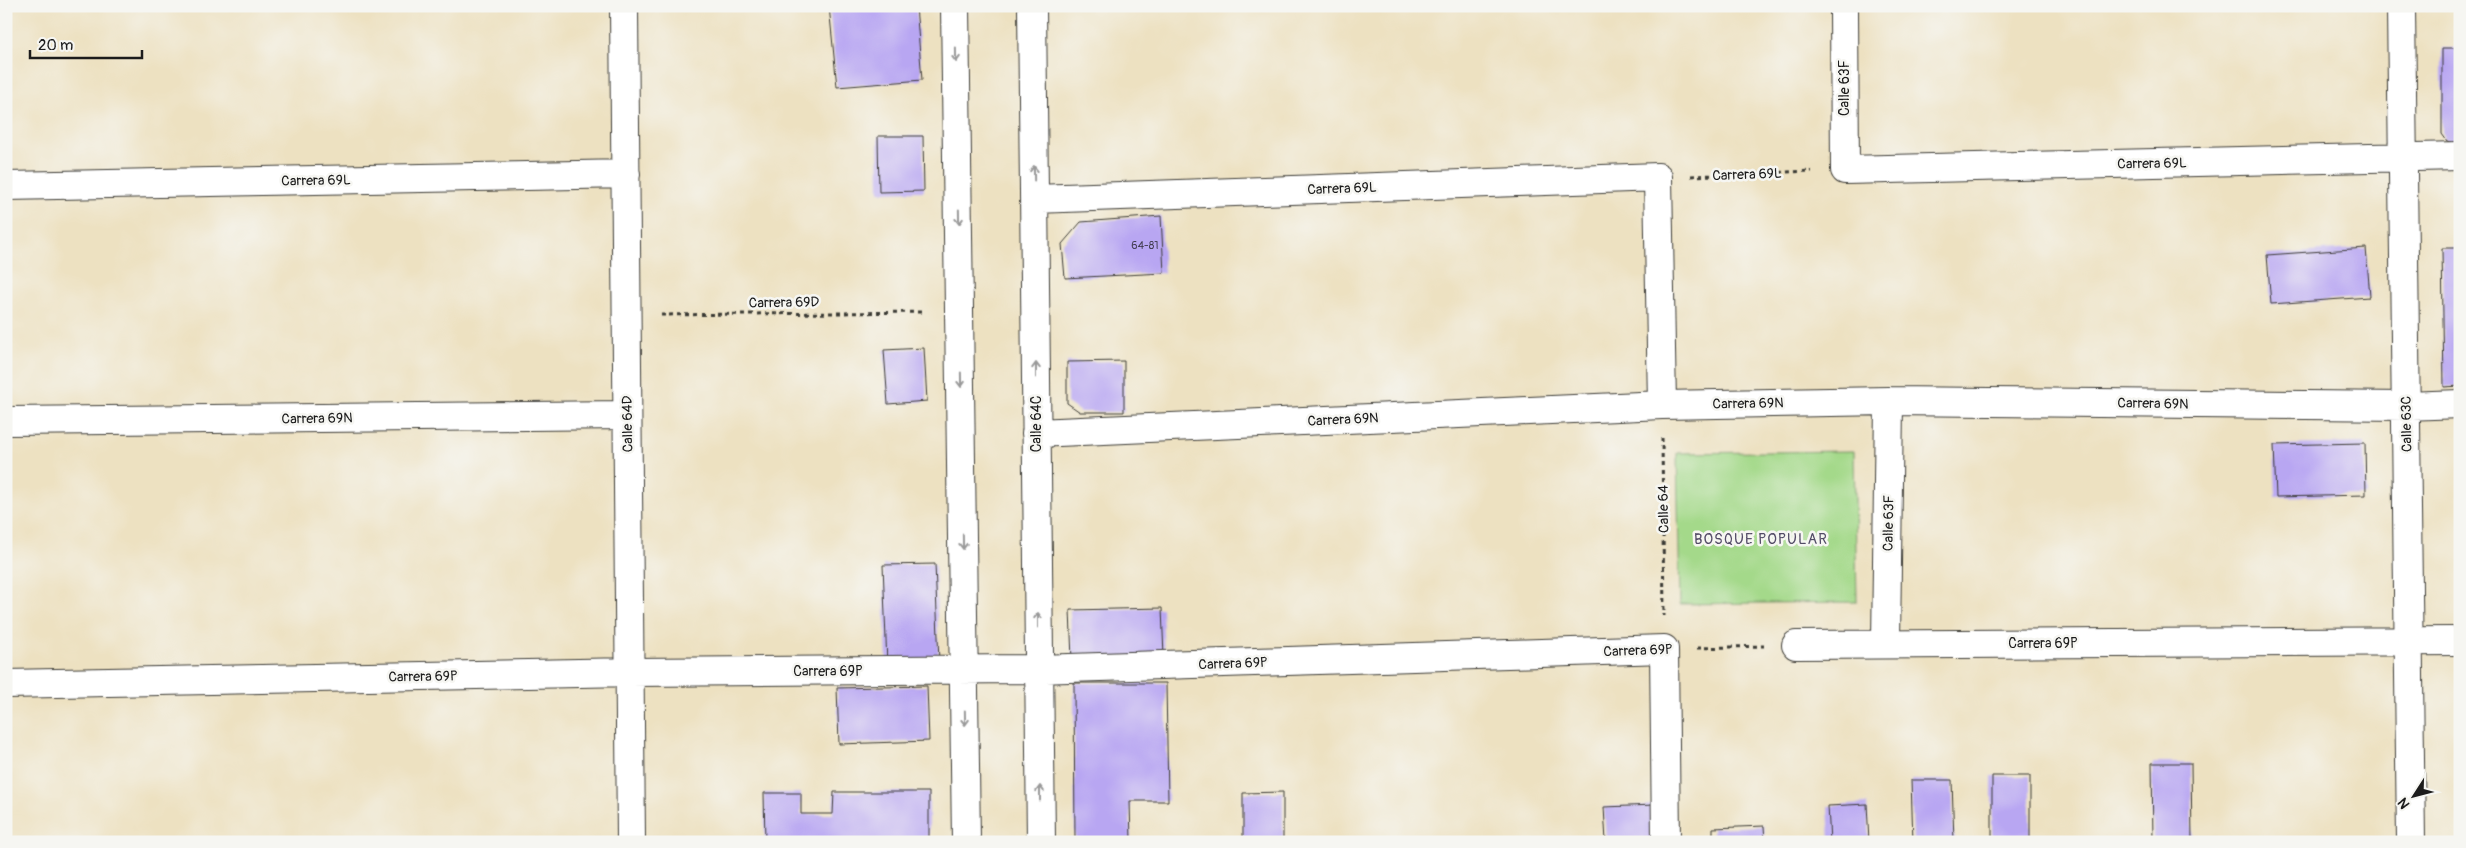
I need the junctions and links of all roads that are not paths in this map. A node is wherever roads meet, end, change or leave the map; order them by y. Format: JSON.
{"nodes":[{"id":1,"x":624,"y":6,"type":"edge"},
{"id":2,"x":955,"y":6,"type":"edge"},
{"id":3,"x":1032,"y":6,"type":"edge"},
{"id":4,"x":1844,"y":6,"type":"edge"},
{"id":5,"x":2402,"y":6,"type":"edge"},
{"id":6,"x":2460,"y":156,"type":"edge"},
{"id":7,"x":2404,"y":157,"type":"junction"},
{"id":8,"x":1845,"y":170,"type":"joint"},
{"id":9,"x":626,"y":174,"type":"junction"},
{"id":10,"x":6,"y":186,"type":"edge"},
{"id":11,"x":1034,"y":200,"type":"junction"},
{"id":12,"x":1889,"y":401,"type":"junction"},
{"id":13,"x":1662,"y":404,"type":"junction"},
{"id":14,"x":2460,"y":404,"type":"edge"},
{"id":15,"x":2406,"y":406,"type":"junction"},
{"id":16,"x":627,"y":415,"type":"junction"},
{"id":17,"x":6,"y":421,"type":"edge"},
{"id":18,"x":1036,"y":433,"type":"junction"},
{"id":19,"x":2408,"y":641,"type":"junction"},
{"id":20,"x":2460,"y":641,"type":"edge"},
{"id":21,"x":1886,"y":644,"type":"junction"},
{"id":22,"x":1796,"y":645,"type":"road end"},
{"id":23,"x":1038,"y":669,"type":"junction"},
{"id":24,"x":964,"y":670,"type":"junction"},
{"id":25,"x":630,"y":672,"type":"junction"},
{"id":26,"x":6,"y":684,"type":"edge"},
{"id":27,"x":631,"y":842,"type":"edge"},
{"id":28,"x":966,"y":842,"type":"edge"},
{"id":29,"x":1040,"y":842,"type":"edge"},
{"id":30,"x":1666,"y":842,"type":"edge"},
{"id":31,"x":2411,"y":842,"type":"edge"}],
"edges":[{"from":1,"to":9,"type":"street","name":"Calle 64D"},
{"from":2,"to":24,"type":"street","one_way":true},
{"from":11,"to":3,"type":"street","name":"Calle 64C","one_way":true},
{"from":4,"to":8,"type":"street","name":"Calle 63F"},
{"from":5,"to":7,"type":"street","name":"Calle 63C"},
{"from":6,"to":7,"type":"street","name":"Carrera 69L"},
{"from":7,"to":8,"type":"street","name":"Carrera 69L"},
{"from":7,"to":15,"type":"street","name":"Calle 63C"},
{"from":9,"to":10,"type":"street","name":"Carrera 69L"},
{"from":9,"to":16,"type":"street","name":"Calle 64D"},
{"from":11,"to":13,"type":"street","name":"Carrera 69L"},
{"from":18,"to":11,"type":"street","name":"Calle 64C","one_way":true},
{"from":12,"to":13,"type":"street","name":"Carrera 69N"},
{"from":12,"to":15,"type":"street","name":"Carrera 69N"},
{"from":12,"to":21,"type":"street","name":"Calle 63F"},
{"from":13,"to":18,"type":"street","name":"Carrera 69N"},
{"from":14,"to":15,"type":"street","name":"Carrera 69N"},
{"from":15,"to":19,"type":"street","name":"Calle 63C"},
{"from":16,"to":17,"type":"street","name":"Carrera 69N"},
{"from":16,"to":25,"type":"street","name":"Calle 64D"},
{"from":23,"to":18,"type":"street","name":"Calle 64C","one_way":true},
{"from":19,"to":20,"type":"street","name":"Carrera 69P"},
{"from":19,"to":21,"type":"street","name":"Carrera 69P"},
{"from":19,"to":31,"type":"street","name":"Calle 63C"},
{"from":21,"to":22,"type":"street","name":"Carrera 69P"},
{"from":23,"to":24,"type":"street","name":"Carrera 69P"},
{"from":29,"to":23,"type":"street","name":"Calle 64C","one_way":true},
{"from":23,"to":30,"type":"street","name":"Carrera 69P"},
{"from":24,"to":25,"type":"street","name":"Carrera 69P"},
{"from":24,"to":28,"type":"street","one_way":true},
{"from":25,"to":26,"type":"street","name":"Carrera 69P"},
{"from":25,"to":27,"type":"street","name":"Calle 64D"}]}
